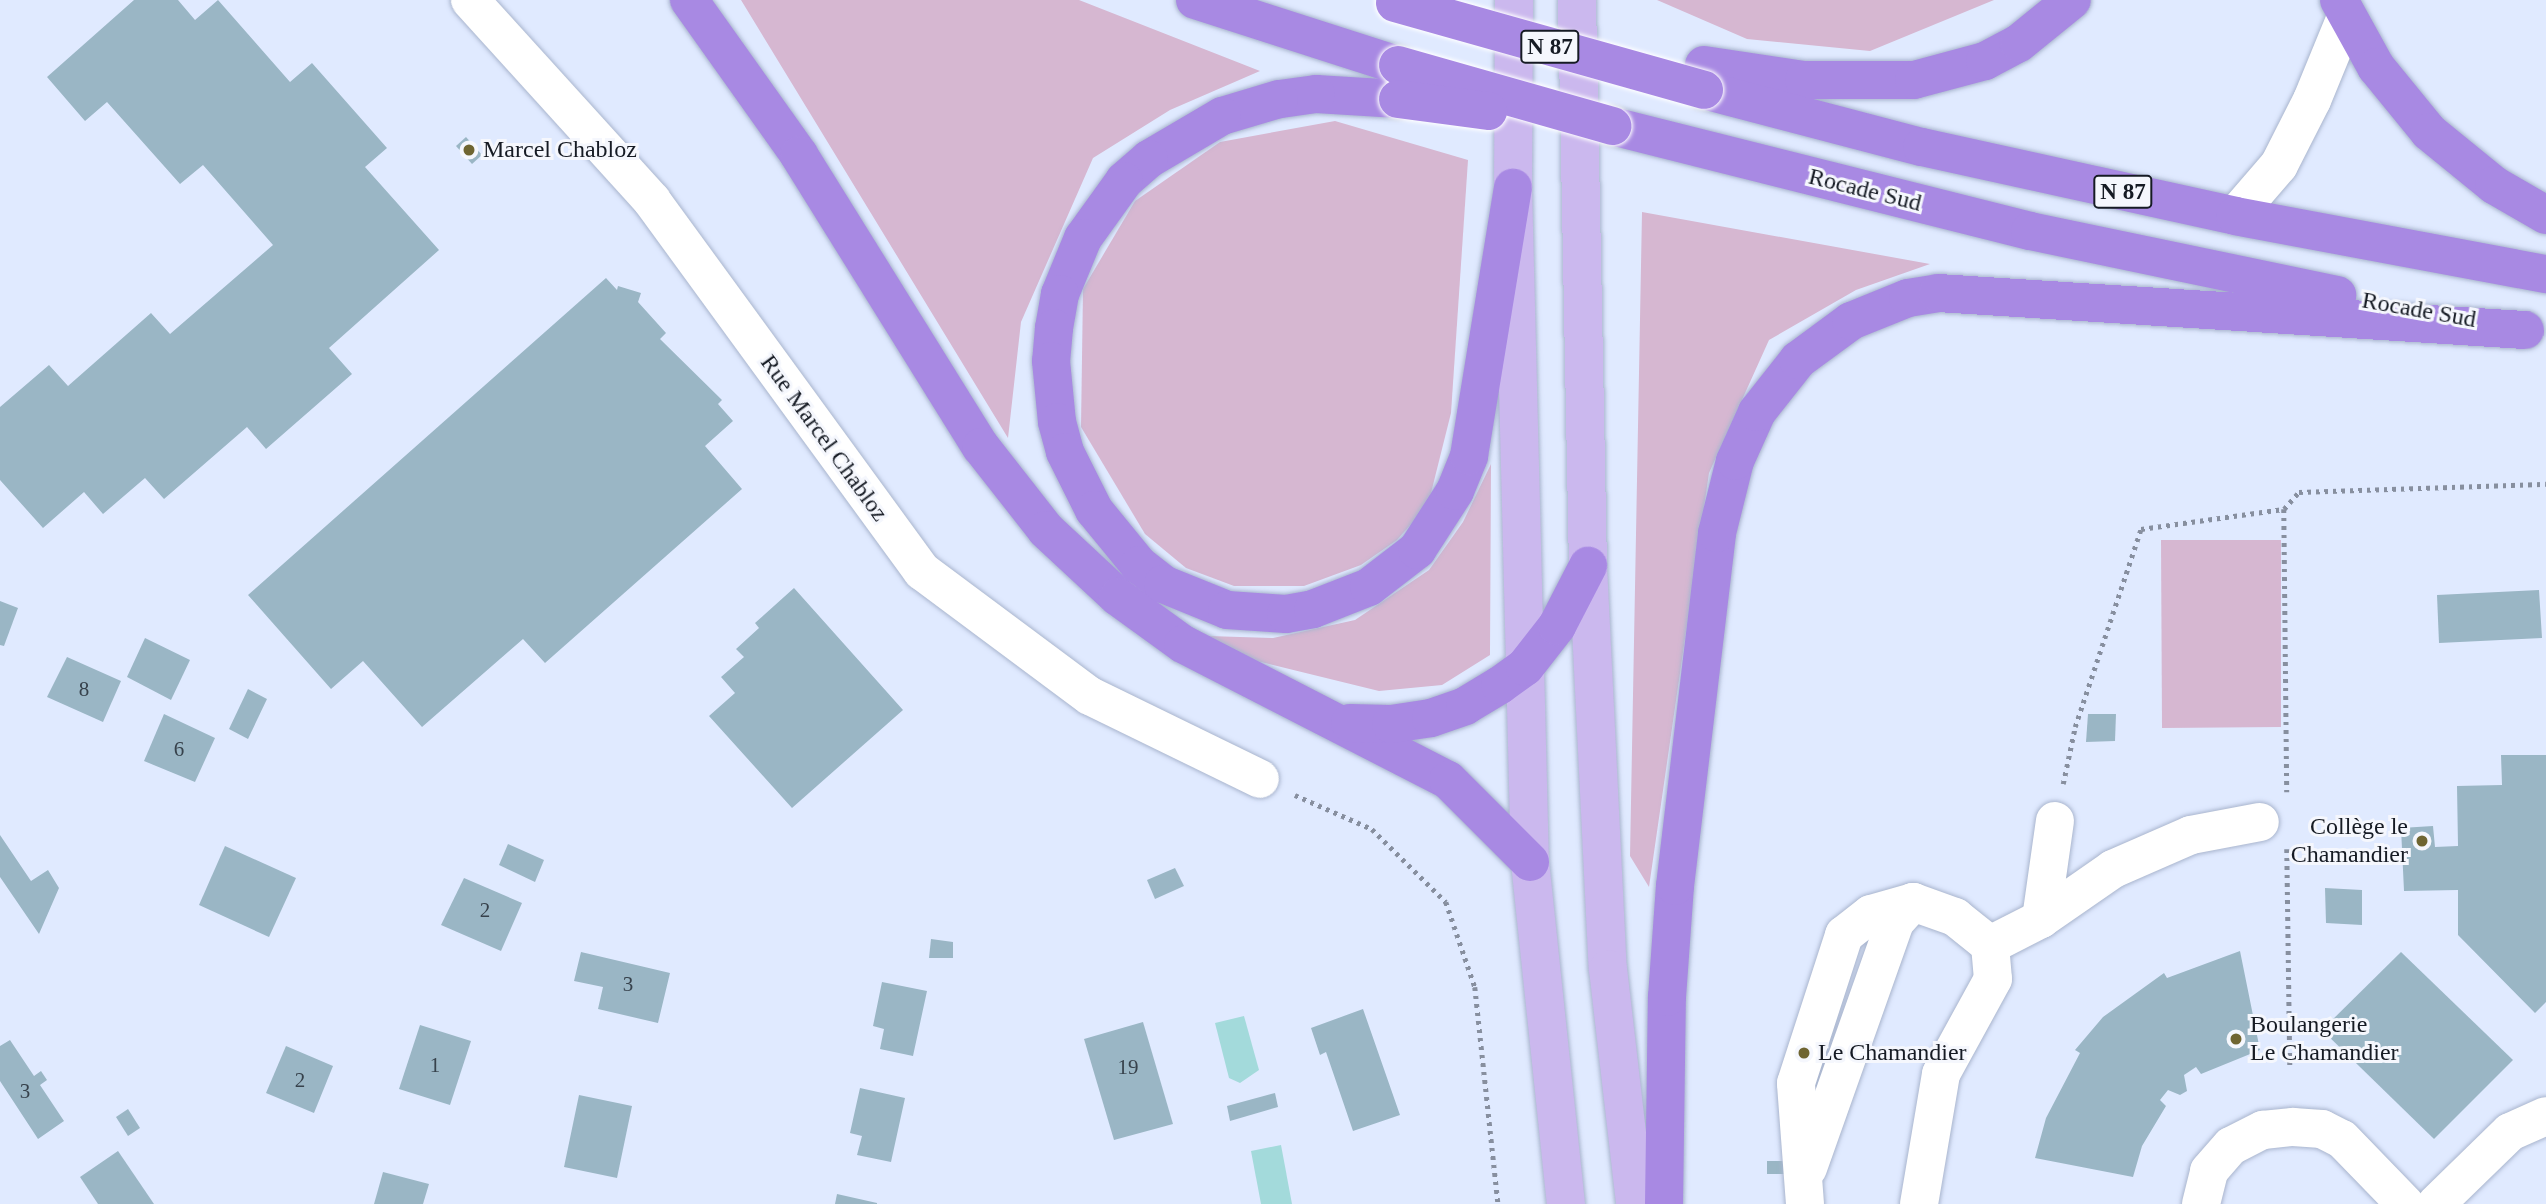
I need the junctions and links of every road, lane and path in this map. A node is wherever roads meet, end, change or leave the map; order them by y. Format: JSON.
{"nodes":[{"id":1,"x":470,"y":0,"type":"edge"},
{"id":2,"x":690,"y":0,"type":"edge"},
{"id":3,"x":1195,"y":0,"type":"edge"},
{"id":4,"x":1514,"y":0,"type":"edge"},
{"id":5,"x":1577,"y":0,"type":"edge"},
{"id":6,"x":2072,"y":0,"type":"edge"},
{"id":7,"x":1390,"y":2,"type":"edge"},
{"id":8,"x":2342,"y":9,"type":"edge"},
{"id":9,"x":1704,"y":78,"type":"junction"},
{"id":10,"x":1398,"y":82,"type":"junction"},
{"id":11,"x":1513,"y":188,"type":"junction"},
{"id":12,"x":2546,"y":215,"type":"edge"},
{"id":13,"x":2235,"y":216,"type":"junction"},
{"id":14,"x":2546,"y":274,"type":"edge"},
{"id":15,"x":2536,"y":331,"type":"edge"},
{"id":16,"x":2546,"y":484,"type":"edge"},
{"id":17,"x":1588,"y":566,"type":"junction"},
{"id":18,"x":1525,"y":667,"type":"junction"},
{"id":19,"x":1341,"y":723,"type":"junction"},
{"id":20,"x":1260,"y":779,"type":"joint"},
{"id":21,"x":2055,"y":821,"type":"joint"},
{"id":22,"x":2260,"y":822,"type":"dead end"},
{"id":23,"x":1530,"y":862,"type":"junction"},
{"id":24,"x":2040,"y":919,"type":"junction"},
{"id":25,"x":1990,"y":945,"type":"junction"},
{"id":26,"x":2546,"y":1116,"type":"edge"},
{"id":27,"x":1805,"y":1190,"type":"edge"},
{"id":28,"x":1498,"y":1204,"type":"edge"},
{"id":29,"x":1566,"y":1204,"type":"edge"},
{"id":30,"x":1635,"y":1204,"type":"edge"},
{"id":31,"x":1664,"y":1204,"type":"edge"},
{"id":32,"x":1919,"y":1204,"type":"edge"},
{"id":33,"x":2201,"y":1204,"type":"edge"},
{"id":34,"x":2405,"y":1204,"type":"edge"},
{"id":35,"x":2436,"y":1204,"type":"edge"}],
"edges":[{"from":1,"to":20,"type":"street","name":"Rue Marcel Chabloz"},
{"from":2,"to":19,"type":"highway"},
{"from":3,"to":10,"type":"highway","name":"Rocade Sud","number":"N 87"},
{"from":4,"to":11,"type":"main road"},
{"from":5,"to":17,"type":"main road"},
{"from":6,"to":9,"type":"highway"},
{"from":7,"to":9,"type":"highway","number":"N 87","bridge":true},
{"from":8,"to":12,"type":"highway"},
{"from":8,"to":13,"type":"street"},
{"from":9,"to":13,"type":"highway","number":"N 87"},
{"from":10,"to":11,"type":"highway"},
{"from":10,"to":15,"type":"highway","name":"Rocade Sud","number":"N 87","bridge":true},
{"from":11,"to":18,"type":"main road"},
{"from":13,"to":14,"type":"highway","number":"N 87"},
{"from":15,"to":31,"type":"highway"},
{"from":16,"to":21,"type":"path"},
{"from":17,"to":18,"type":"highway"},
{"from":17,"to":30,"type":"main road"},
{"from":18,"to":19,"type":"highway"},
{"from":18,"to":23,"type":"main road"},
{"from":19,"to":23,"type":"highway"},
{"from":20,"to":28,"type":"path"},
{"from":21,"to":24,"type":"street"},
{"from":22,"to":24,"type":"street"},
{"from":23,"to":29,"type":"main road"},
{"from":24,"to":25,"type":"street"},
{"from":25,"to":27,"type":"street"},
{"from":25,"to":32,"type":"street"},
{"from":26,"to":35,"type":"street"},
{"from":33,"to":34,"type":"street"}]}
